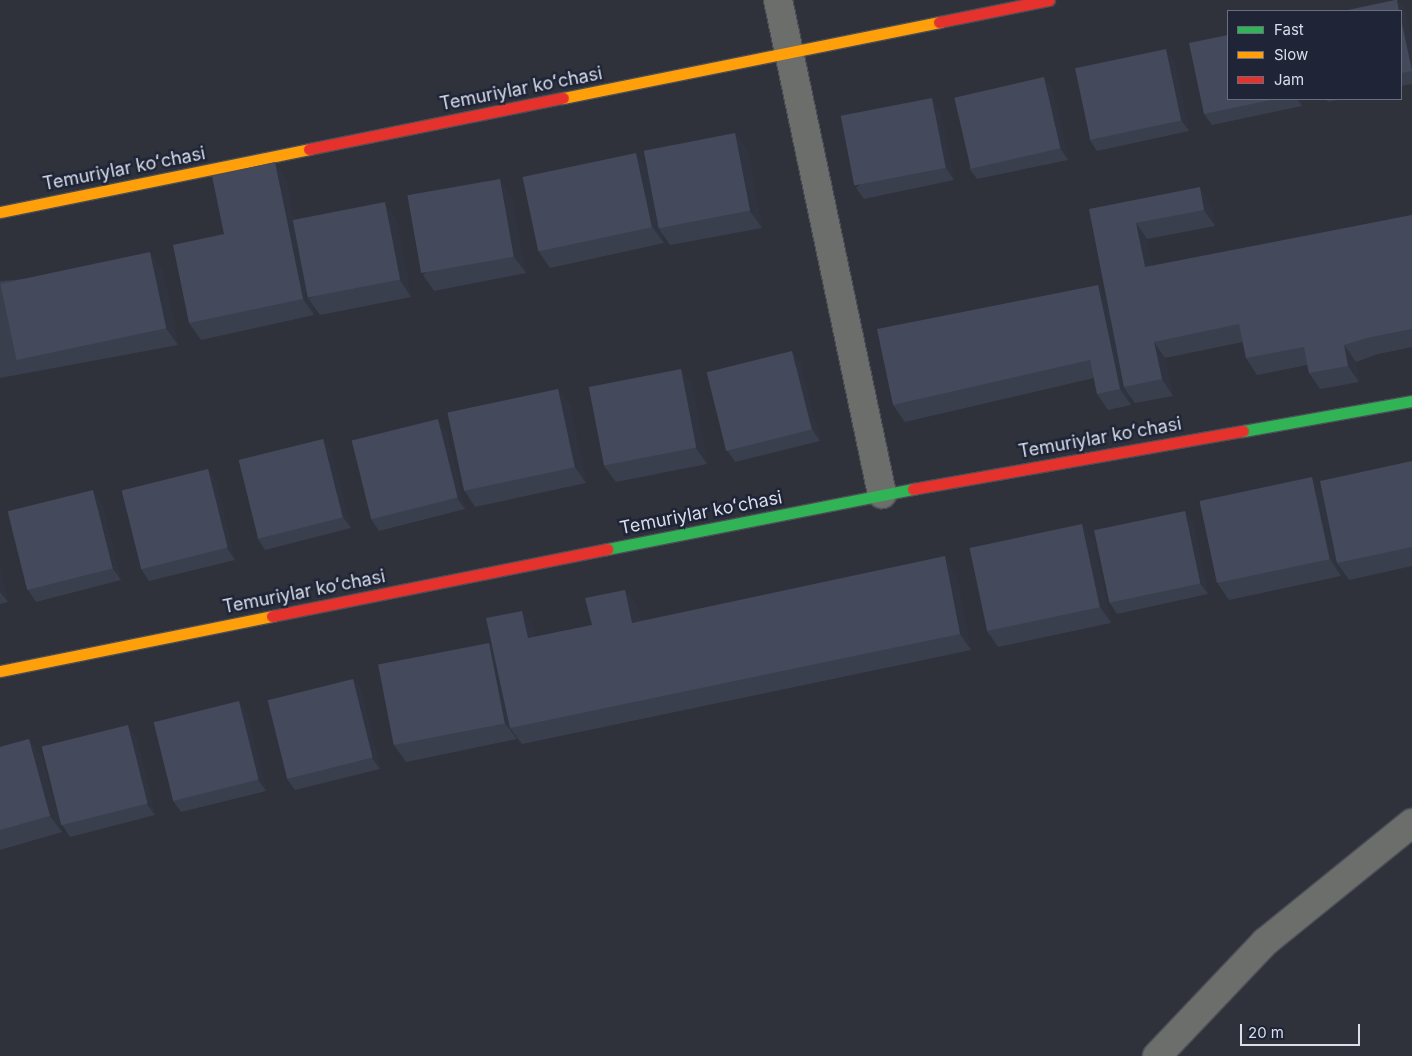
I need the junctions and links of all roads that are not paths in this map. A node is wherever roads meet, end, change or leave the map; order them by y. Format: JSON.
{"nodes":[{"id":1,"x":778,"y":0,"type":"edge"},
{"id":2,"x":1049,"y":0,"type":"edge"},
{"id":3,"x":789,"y":53,"type":"junction"},
{"id":4,"x":0,"y":212,"type":"edge"},
{"id":5,"x":1412,"y":401,"type":"edge"},
{"id":6,"x":882,"y":494,"type":"junction"},
{"id":7,"x":0,"y":672,"type":"edge"},
{"id":8,"x":1412,"y":822,"type":"edge"},
{"id":9,"x":1158,"y":1056,"type":"edge"}],
"edges":[{"from":1,"to":3,"type":"street"},
{"from":2,"to":3,"type":"street","name":"Temuriylar koʻchasi"},
{"from":3,"to":4,"type":"street","name":"Temuriylar koʻchasi"},
{"from":3,"to":6,"type":"street"},
{"from":5,"to":6,"type":"street","name":"Temuriylar koʻchasi"},
{"from":6,"to":7,"type":"street","name":"Temuriylar koʻchasi"},
{"from":8,"to":9,"type":"street"}]}
